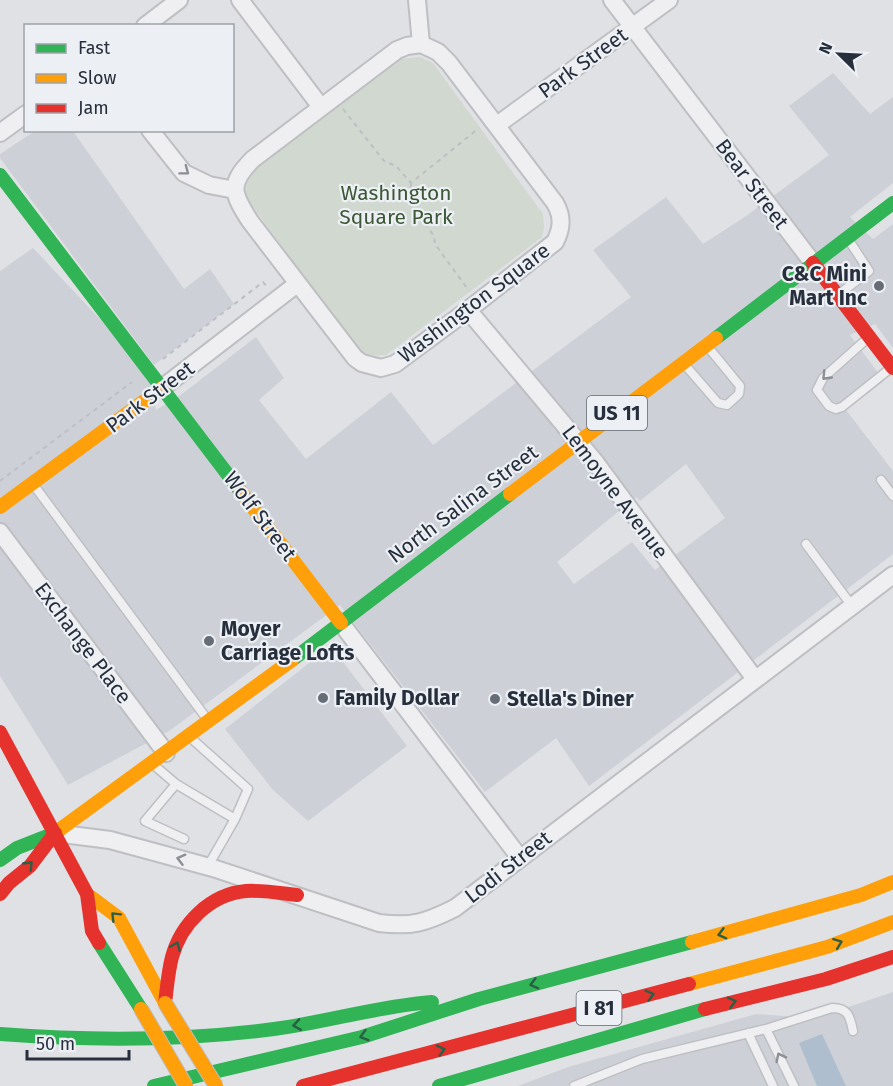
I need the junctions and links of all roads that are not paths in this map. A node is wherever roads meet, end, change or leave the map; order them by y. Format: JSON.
{"nodes":[{"id":1,"x":179,"y":0,"type":"edge"},
{"id":2,"x":240,"y":0,"type":"edge"},
{"id":3,"x":417,"y":0,"type":"edge"},
{"id":4,"x":612,"y":0,"type":"edge"},
{"id":5,"x":669,"y":0,"type":"edge"},
{"id":6,"x":148,"y":24,"type":"edge"},
{"id":7,"x":633,"y":28,"type":"junction"},
{"id":8,"x":421,"y":44,"type":"junction"},
{"id":9,"x":328,"y":102,"type":"junction"},
{"id":10,"x":24,"y":115,"type":"edge"},
{"id":11,"x":494,"y":122,"type":"junction"},
{"id":12,"x":152,"y":132,"type":"edge"},
{"id":13,"x":0,"y":133,"type":"edge"},
{"id":14,"x":0,"y":175,"type":"edge"},
{"id":15,"x":235,"y":190,"type":"junction"},
{"id":16,"x":893,"y":203,"type":"edge"},
{"id":17,"x":847,"y":238,"type":"junction"},
{"id":18,"x":813,"y":263,"type":"junction"},
{"id":19,"x":297,"y":284,"type":"junction"},
{"id":20,"x":837,"y":296,"type":"junction"},
{"id":21,"x":473,"y":306,"type":"junction"},
{"id":22,"x":869,"y":337,"type":"junction"},
{"id":23,"x":706,"y":345,"type":"junction"},
{"id":24,"x":683,"y":363,"type":"junction"},
{"id":25,"x":893,"y":368,"type":"edge"},
{"id":26,"x":162,"y":388,"type":"junction"},
{"id":27,"x":578,"y":442,"type":"junction"},
{"id":28,"x":881,"y":480,"type":"dead end"},
{"id":29,"x":32,"y":483,"type":"junction"},
{"id":30,"x":893,"y":496,"type":"edge"},
{"id":31,"x":0,"y":507,"type":"edge"},
{"id":32,"x":0,"y":532,"type":"edge"},
{"id":33,"x":806,"y":544,"type":"dead end"},
{"id":34,"x":893,"y":575,"type":"edge"},
{"id":35,"x":852,"y":606,"type":"junction"},
{"id":36,"x":341,"y":623,"type":"junction"},
{"id":37,"x":755,"y":680,"type":"junction"},
{"id":38,"x":209,"y":722,"type":"junction"},
{"id":39,"x":0,"y":732,"type":"edge"},
{"id":40,"x":189,"y":737,"type":"junction"},
{"id":41,"x":159,"y":759,"type":"junction"},
{"id":42,"x":176,"y":784,"type":"junction"},
{"id":43,"x":235,"y":819,"type":"junction"},
{"id":44,"x":55,"y":833,"type":"junction"},
{"id":45,"x":184,"y":839,"type":"dead end"},
{"id":46,"x":520,"y":858,"type":"junction"},
{"id":47,"x":0,"y":860,"type":"edge"},
{"id":48,"x":208,"y":866,"type":"junction"},
{"id":49,"x":893,"y":882,"type":"edge"},
{"id":50,"x":0,"y":894,"type":"edge"},
{"id":51,"x":87,"y":894,"type":"junction"},
{"id":52,"x":297,"y":895,"type":"junction"},
{"id":53,"x":893,"y":922,"type":"edge"},
{"id":54,"x":893,"y":957,"type":"edge"},
{"id":55,"x":479,"y":999,"type":"junction"},
{"id":56,"x":165,"y":1003,"type":"junction"},
{"id":57,"x":766,"y":1029,"type":"junction"},
{"id":58,"x":853,"y":1031,"type":"dead end"},
{"id":59,"x":748,"y":1033,"type":"junction"},
{"id":60,"x":0,"y":1034,"type":"edge"},
{"id":61,"x":575,"y":1047,"type":"junction"},
{"id":62,"x":420,"y":1056,"type":"junction"},
{"id":63,"x":154,"y":1086,"type":"edge"},
{"id":64,"x":186,"y":1086,"type":"edge"},
{"id":65,"x":216,"y":1086,"type":"edge"},
{"id":66,"x":303,"y":1086,"type":"edge"},
{"id":67,"x":356,"y":1086,"type":"edge"},
{"id":68,"x":439,"y":1086,"type":"edge"},
{"id":69,"x":478,"y":1086,"type":"edge"},
{"id":70,"x":574,"y":1086,"type":"edge"},
{"id":71,"x":773,"y":1086,"type":"edge"},
{"id":72,"x":794,"y":1086,"type":"edge"}],
"edges":[{"from":1,"to":6,"type":"street"},
{"from":2,"to":9,"type":"street"},
{"from":3,"to":8,"type":"street"},
{"from":4,"to":7,"type":"street","name":"Bear Street"},
{"from":5,"to":7,"type":"street","name":"Park Street"},
{"from":7,"to":11,"type":"street","name":"Park Street"},
{"from":7,"to":18,"type":"street","name":"Bear Street"},
{"from":8,"to":9,"type":"street"},
{"from":8,"to":11,"type":"street","name":"Washington Square"},
{"from":9,"to":15,"type":"street"},
{"from":10,"to":13,"type":"street"},
{"from":11,"to":21,"type":"street","name":"Washington Square"},
{"from":12,"to":15,"type":"street","one_way":true},
{"from":14,"to":26,"type":"main road","name":"Wolf Street"},
{"from":15,"to":19,"type":"street","name":"Washington Square"},
{"from":16,"to":17,"type":"main road","name":"North Salina Street","number":"US 11"},
{"from":17,"to":18,"type":"main road","name":"North Salina Street","number":"US 11"},
{"from":17,"to":20,"type":"lane"},
{"from":18,"to":20,"type":"main road","name":"Bear Street"},
{"from":18,"to":23,"type":"main road","name":"North Salina Street","number":"US 11"},
{"from":19,"to":21,"type":"street","name":"Washington Square"},
{"from":19,"to":26,"type":"street","name":"Park Street"},
{"from":20,"to":22,"type":"main road","name":"Bear Street"},
{"from":21,"to":27,"type":"street","name":"Lemoyne Avenue"},
{"from":22,"to":25,"type":"main road","name":"Bear Street"},
{"from":22,"to":25,"type":"lane","one_way":true},
{"from":23,"to":24,"type":"main road","name":"North Salina Street","number":"US 11"},
{"from":23,"to":24,"type":"lane"},
{"from":24,"to":27,"type":"main road","name":"North Salina Street","number":"US 11"},
{"from":26,"to":29,"type":"main road","name":"Park Street"},
{"from":26,"to":36,"type":"main road","name":"Wolf Street"},
{"from":27,"to":36,"type":"main road","name":"North Salina Street","number":"US 11"},
{"from":27,"to":37,"type":"street","name":"Lemoyne Avenue"},
{"from":28,"to":30,"type":"lane"},
{"from":29,"to":31,"type":"main road","name":"Park Street"},
{"from":29,"to":38,"type":"lane"},
{"from":32,"to":41,"type":"street","name":"Exchange Place"},
{"from":33,"to":35,"type":"lane"},
{"from":34,"to":35,"type":"street","name":"Lodi Street"},
{"from":35,"to":37,"type":"street","name":"Lodi Street"},
{"from":36,"to":38,"type":"main road","name":"North Salina Street"},
{"from":36,"to":46,"type":"street","name":"Wolf Street"},
{"from":37,"to":46,"type":"street","name":"Lodi Street"},
{"from":38,"to":40,"type":"main road","name":"North Salina Street"},
{"from":39,"to":44,"type":"main road"},
{"from":40,"to":41,"type":"main road","name":"North Salina Street"},
{"from":40,"to":43,"type":"lane"},
{"from":41,"to":42,"type":"lane"},
{"from":41,"to":44,"type":"main road","name":"North Salina Street"},
{"from":42,"to":43,"type":"lane"},
{"from":42,"to":45,"type":"lane"},
{"from":43,"to":48,"type":"lane"},
{"from":44,"to":47,"type":"main road"},
{"from":48,"to":44,"type":"street","name":"Lodi Street","one_way":true},
{"from":50,"to":44,"type":"main road","one_way":true},
{"from":44,"to":51,"type":"main road"},
{"from":46,"to":52,"type":"street","name":"Lodi Street"},
{"from":48,"to":52,"type":"street","name":"Lodi Street"},
{"from":49,"to":55,"type":"main road","number":"I 81","one_way":true},
{"from":56,"to":51,"type":"main road","one_way":true},
{"from":51,"to":64,"type":"main road","bridge":true},
{"from":56,"to":52,"type":"main road","one_way":true},
{"from":62,"to":53,"type":"main road","number":"I 81","one_way":true},
{"from":61,"to":54,"type":"main road","one_way":true},
{"from":55,"to":60,"type":"main road","one_way":true},
{"from":55,"to":63,"type":"main road","number":"I 81","one_way":true},
{"from":56,"to":65,"type":"main road","bridge":true},
{"from":57,"to":58,"type":"lane"},
{"from":57,"to":59,"type":"lane"},
{"from":72,"to":57,"type":"lane","one_way":true},
{"from":59,"to":70,"type":"lane"},
{"from":59,"to":71,"type":"lane"},
{"from":61,"to":68,"type":"main road"},
{"from":61,"to":69,"type":"main road"},
{"from":62,"to":66,"type":"main road","number":"I 81"},
{"from":62,"to":67,"type":"main road"}]}
